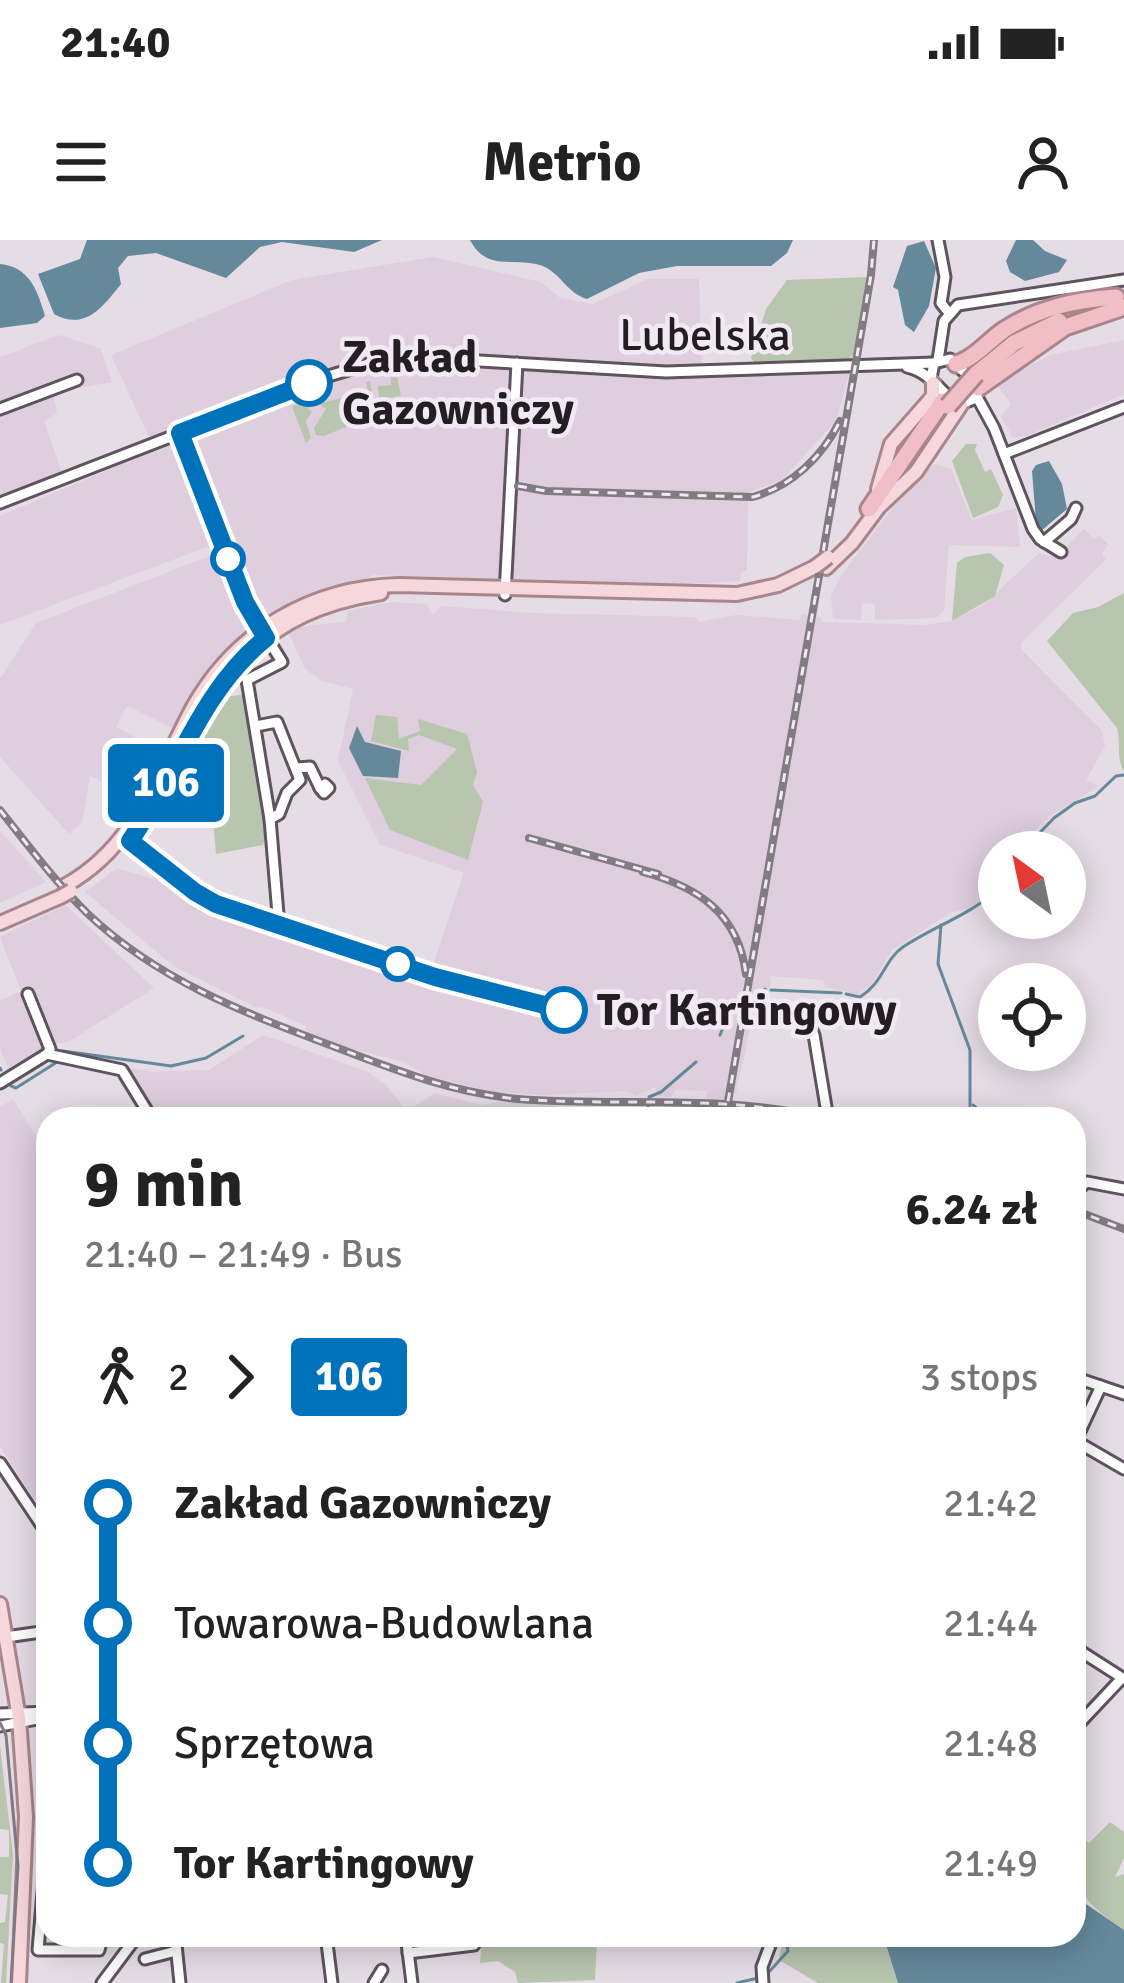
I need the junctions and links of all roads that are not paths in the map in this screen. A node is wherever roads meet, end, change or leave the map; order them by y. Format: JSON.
{"nodes":[{"id":1,"x":938,"y":240,"type":"edge"},
{"id":2,"x":1124,"y":280,"type":"edge"},
{"id":3,"x":1122,"y":302,"type":"edge"},
{"id":4,"x":949,"y":313,"type":"junction"},
{"id":5,"x":517,"y":364,"type":"junction"},
{"id":6,"x":860,"y":365,"type":"junction"},
{"id":7,"x":77,"y":380,"type":"dead end"},
{"id":8,"x":932,"y":380,"type":"junction"},
{"id":9,"x":958,"y":382,"type":"junction"},
{"id":10,"x":1124,"y":407,"type":"edge"},
{"id":11,"x":0,"y":410,"type":"edge"},
{"id":12,"x":180,"y":433,"type":"junction"},
{"id":13,"x":1004,"y":454,"type":"junction"},
{"id":14,"x":0,"y":503,"type":"edge"},
{"id":15,"x":874,"y":508,"type":"junction"},
{"id":16,"x":1076,"y":508,"type":"dead end"},
{"id":17,"x":1044,"y":542,"type":"junction"},
{"id":18,"x":1061,"y":552,"type":"dead end"},
{"id":19,"x":505,"y":591,"type":"junction"},
{"id":20,"x":264,"y":633,"type":"junction"},
{"id":21,"x":256,"y":726,"type":"junction"},
{"id":22,"x":297,"y":768,"type":"junction"},
{"id":23,"x":320,"y":788,"type":"dead end"},
{"id":24,"x":270,"y":819,"type":"junction"},
{"id":25,"x":126,"y":841,"type":"junction"},
{"id":26,"x":0,"y":919,"type":"edge"},
{"id":27,"x":279,"y":926,"type":"junction"},
{"id":28,"x":28,"y":994,"type":"dead end"},
{"id":29,"x":575,"y":1012,"type":"dead end"},
{"id":30,"x":807,"y":1020,"type":"dead end"},
{"id":31,"x":47,"y":1054,"type":"junction"},
{"id":32,"x":0,"y":1083,"type":"edge"},
{"id":33,"x":145,"y":1107,"type":"edge"},
{"id":34,"x":826,"y":1107,"type":"edge"},
{"id":35,"x":1086,"y":1183,"type":"edge"},
{"id":36,"x":1124,"y":1190,"type":"edge"},
{"id":37,"x":1086,"y":1381,"type":"edge"},
{"id":38,"x":1101,"y":1386,"type":"junction"},
{"id":39,"x":1124,"y":1394,"type":"edge"},
{"id":40,"x":1086,"y":1418,"type":"edge"},
{"id":41,"x":1086,"y":1448,"type":"edge"},
{"id":42,"x":0,"y":1462,"type":"edge"},
{"id":43,"x":1124,"y":1468,"type":"edge"},
{"id":44,"x":36,"y":1517,"type":"edge"},
{"id":45,"x":0,"y":1604,"type":"edge"},
{"id":46,"x":3,"y":1631,"type":"edge"},
{"id":47,"x":36,"y":1631,"type":"edge"},
{"id":48,"x":1086,"y":1655,"type":"edge"},
{"id":49,"x":1123,"y":1679,"type":"edge"},
{"id":50,"x":1086,"y":1710,"type":"edge"},
{"id":51,"x":10,"y":1719,"type":"edge"},
{"id":52,"x":38,"y":1947,"type":"edge"},
{"id":53,"x":100,"y":1947,"type":"edge"},
{"id":54,"x":130,"y":1947,"type":"edge"},
{"id":55,"x":176,"y":1947,"type":"edge"},
{"id":56,"x":328,"y":1947,"type":"edge"},
{"id":57,"x":407,"y":1947,"type":"edge"},
{"id":58,"x":458,"y":1947,"type":"edge"},
{"id":59,"x":770,"y":1947,"type":"edge"},
{"id":60,"x":176,"y":1952,"type":"junction"},
{"id":61,"x":408,"y":1953,"type":"junction"},
{"id":62,"x":145,"y":1959,"type":"dead end"},
{"id":63,"x":382,"y":1970,"type":"dead end"},
{"id":64,"x":17,"y":1983,"type":"edge"},
{"id":65,"x":102,"y":1983,"type":"edge"},
{"id":66,"x":180,"y":1983,"type":"edge"},
{"id":67,"x":332,"y":1983,"type":"edge"},
{"id":68,"x":374,"y":1983,"type":"edge"},
{"id":69,"x":412,"y":1983,"type":"edge"},
{"id":70,"x":763,"y":1983,"type":"edge"}],
"edges":[{"from":1,"to":4,"type":"street"},
{"from":2,"to":4,"type":"street"},
{"from":3,"to":9,"type":"highway"},
{"from":4,"to":9,"type":"street"},
{"from":5,"to":6,"type":"street","name":"Lubelska"},
{"from":5,"to":12,"type":"street","name":"Lubelska"},
{"from":5,"to":19,"type":"street"},
{"from":6,"to":8,"type":"street","name":"Lubelska"},
{"from":6,"to":9,"type":"street","name":"Lubelska"},
{"from":7,"to":11,"type":"street"},
{"from":8,"to":9,"type":"street"},
{"from":8,"to":9,"type":"street"},
{"from":8,"to":15,"type":"main road"},
{"from":9,"to":13,"type":"street"},
{"from":9,"to":15,"type":"highway"},
{"from":10,"to":13,"type":"street"},
{"from":12,"to":14,"type":"street","name":"Lubelska"},
{"from":12,"to":20,"type":"street"},
{"from":13,"to":17,"type":"street"},
{"from":15,"to":19,"type":"main road"},
{"from":16,"to":17,"type":"street"},
{"from":17,"to":18,"type":"street"},
{"from":19,"to":20,"type":"main road"},
{"from":20,"to":21,"type":"street"},
{"from":20,"to":25,"type":"main road"},
{"from":21,"to":22,"type":"street"},
{"from":21,"to":24,"type":"street"},
{"from":22,"to":23,"type":"street"},
{"from":22,"to":24,"type":"street"},
{"from":24,"to":27,"type":"street"},
{"from":25,"to":26,"type":"main road"},
{"from":25,"to":27,"type":"street"},
{"from":27,"to":29,"type":"street"},
{"from":28,"to":31,"type":"street"},
{"from":30,"to":34,"type":"street"},
{"from":31,"to":32,"type":"street"},
{"from":31,"to":33,"type":"street"},
{"from":35,"to":36,"type":"street"},
{"from":37,"to":38,"type":"street"},
{"from":38,"to":39,"type":"street"},
{"from":38,"to":40,"type":"street"},
{"from":41,"to":43,"type":"street"},
{"from":42,"to":44,"type":"street"},
{"from":45,"to":46,"type":"main road"},
{"from":46,"to":47,"type":"street"},
{"from":46,"to":51,"type":"main road"},
{"from":48,"to":49,"type":"street"},
{"from":49,"to":50,"type":"street"},
{"from":51,"to":64,"type":"main road"},
{"from":52,"to":53,"type":"street"},
{"from":54,"to":65,"type":"street"},
{"from":55,"to":60,"type":"street"},
{"from":56,"to":67,"type":"street"},
{"from":57,"to":61,"type":"street"},
{"from":58,"to":61,"type":"street"},
{"from":59,"to":70,"type":"street"},
{"from":60,"to":62,"type":"street"},
{"from":60,"to":66,"type":"street"},
{"from":61,"to":69,"type":"street"},
{"from":63,"to":68,"type":"street"}]}
